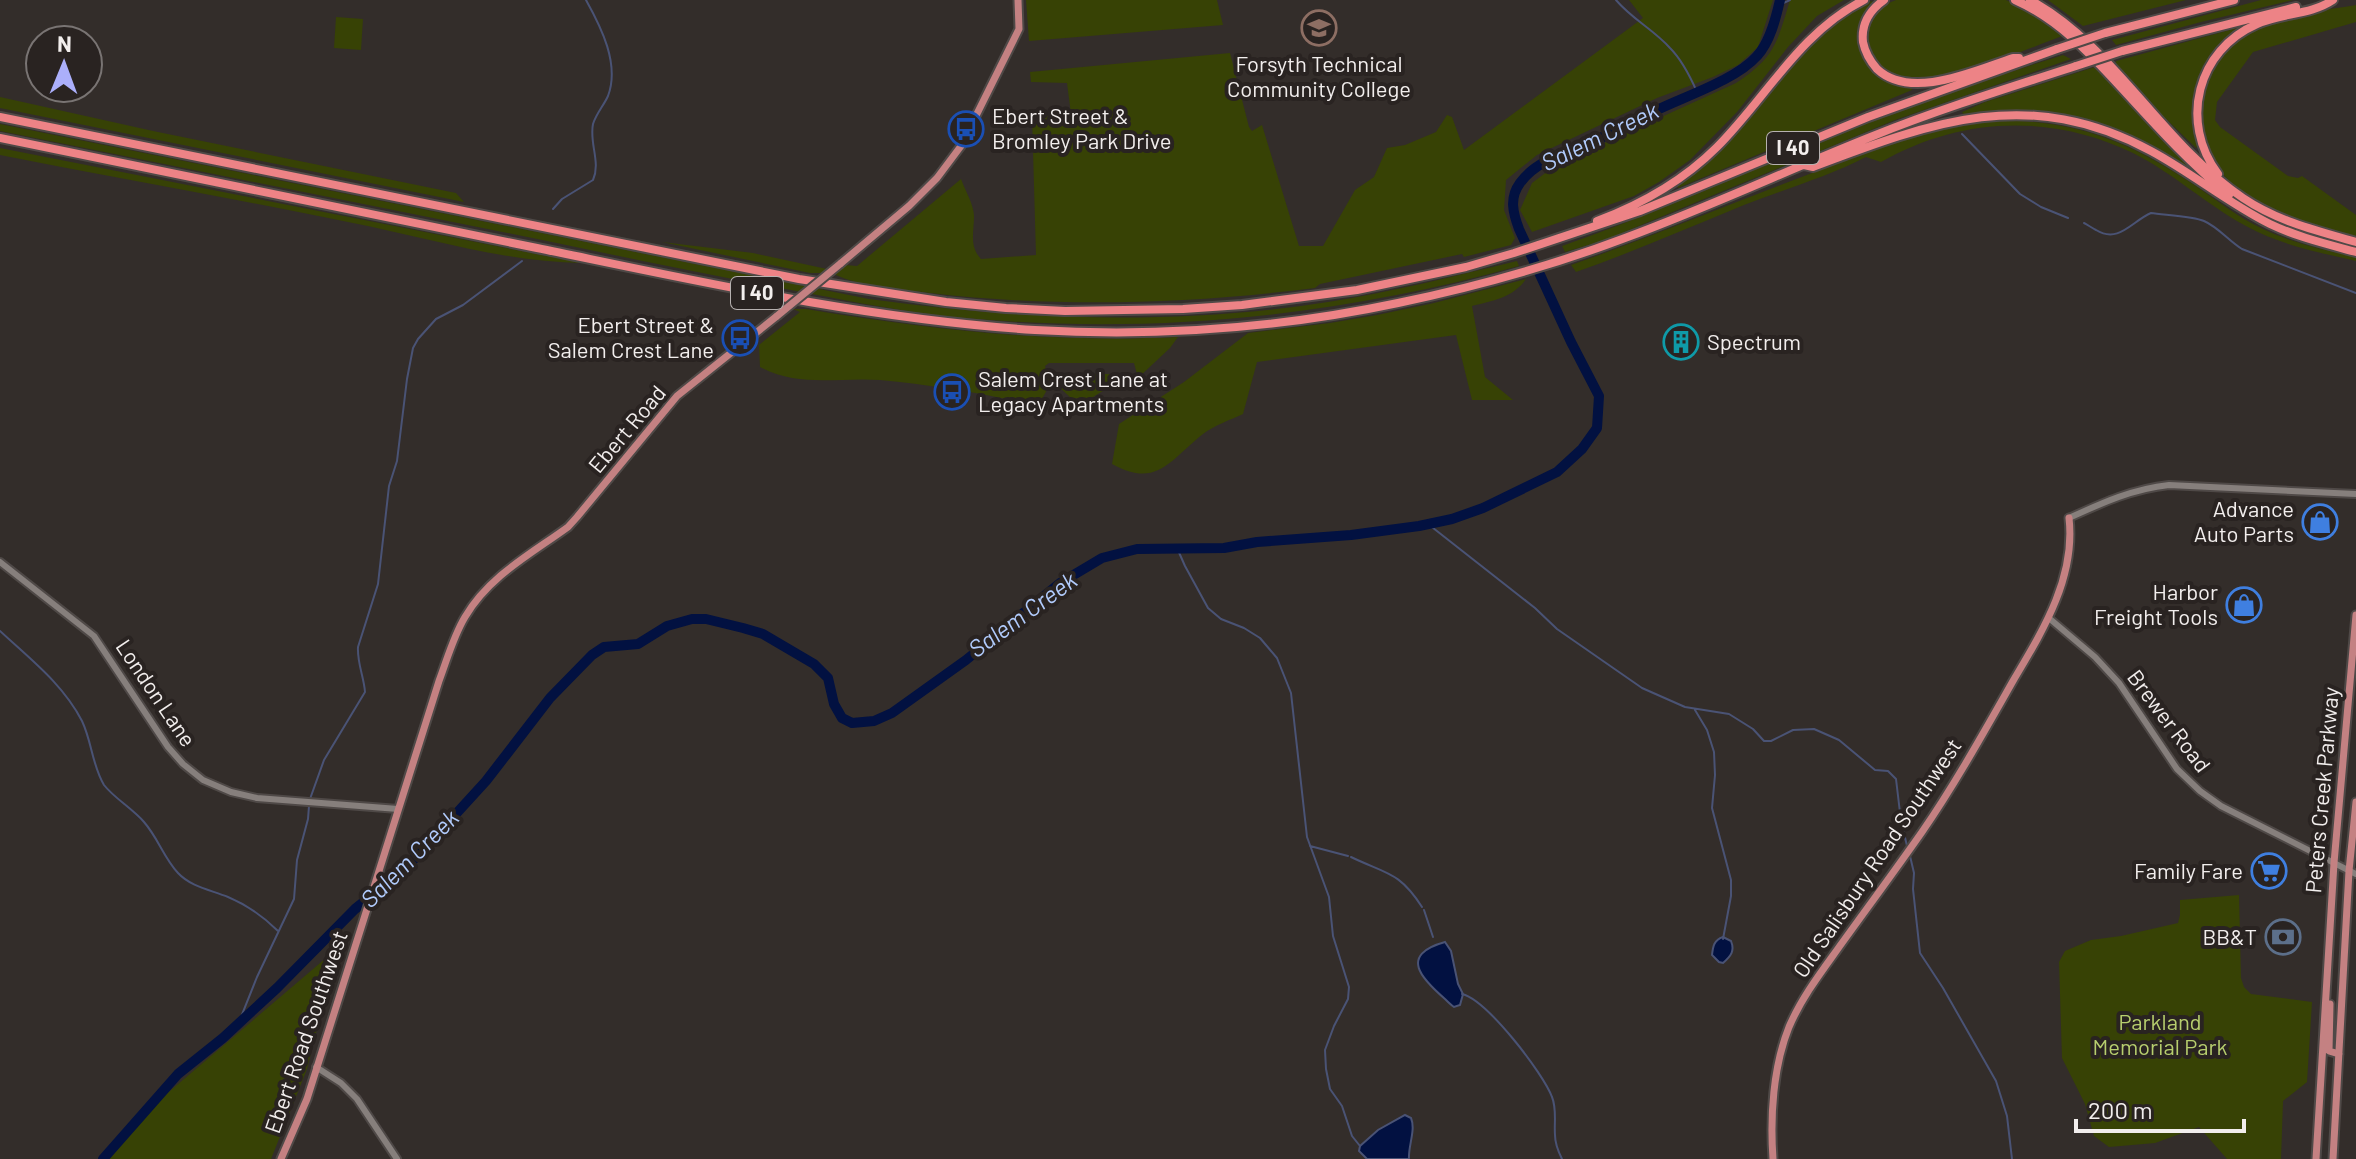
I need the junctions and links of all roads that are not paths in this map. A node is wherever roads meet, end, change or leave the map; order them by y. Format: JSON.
{"nodes":[{"id":1,"x":1018,"y":0,"type":"edge"},
{"id":2,"x":1864,"y":0,"type":"edge"},
{"id":3,"x":1884,"y":0,"type":"edge"},
{"id":4,"x":2015,"y":0,"type":"edge"},
{"id":5,"x":2030,"y":0,"type":"edge"},
{"id":6,"x":2234,"y":0,"type":"edge"},
{"id":7,"x":2333,"y":0,"type":"edge"},
{"id":8,"x":2028,"y":58,"type":"junction"},
{"id":9,"x":0,"y":117,"type":"edge"},
{"id":10,"x":0,"y":138,"type":"edge"},
{"id":11,"x":1803,"y":165,"type":"junction"},
{"id":12,"x":2235,"y":192,"type":"junction"},
{"id":13,"x":2266,"y":222,"type":"junction"},
{"id":14,"x":1559,"y":239,"type":"junction"},
{"id":15,"x":2356,"y":242,"type":"edge"},
{"id":16,"x":2356,"y":252,"type":"edge"},
{"id":17,"x":2356,"y":494,"type":"edge"},
{"id":18,"x":2069,"y":518,"type":"joint"},
{"id":19,"x":0,"y":562,"type":"edge"},
{"id":20,"x":2356,"y":615,"type":"edge"},
{"id":21,"x":2050,"y":619,"type":"junction"},
{"id":22,"x":2356,"y":802,"type":"edge"},
{"id":23,"x":398,"y":809,"type":"junction"},
{"id":24,"x":2334,"y":863,"type":"junction"},
{"id":25,"x":2353,"y":873,"type":"edge"},
{"id":26,"x":363,"y":916,"type":"joint"},
{"id":27,"x":2328,"y":957,"type":"junction"},
{"id":28,"x":2339,"y":1054,"type":"junction"},
{"id":29,"x":316,"y":1067,"type":"junction"},
{"id":30,"x":281,"y":1159,"type":"edge"},
{"id":31,"x":397,"y":1159,"type":"edge"},
{"id":32,"x":1773,"y":1159,"type":"edge"},
{"id":33,"x":2316,"y":1159,"type":"edge"},
{"id":34,"x":2333,"y":1159,"type":"edge"}],
"edges":[{"from":1,"to":23,"type":"main road","name":"Ebert Road","bridge":true},
{"from":2,"to":14,"type":"highway"},
{"from":3,"to":8,"type":"highway"},
{"from":4,"to":13,"type":"highway"},
{"from":5,"to":12,"type":"highway"},
{"from":6,"to":8,"type":"highway","number":"I 40","bridge":true},
{"from":7,"to":11,"type":"highway","number":"I 40","bridge":true},
{"from":7,"to":12,"type":"highway"},
{"from":8,"to":14,"type":"highway","number":"I 40"},
{"from":9,"to":14,"type":"highway","number":"I 40"},
{"from":10,"to":11,"type":"highway","number":"I 40"},
{"from":11,"to":13,"type":"highway"},
{"from":12,"to":15,"type":"highway"},
{"from":13,"to":16,"type":"highway"},
{"from":17,"to":18,"type":"street"},
{"from":18,"to":21,"type":"main road","name":"Old Salisbury Road Southwest"},
{"from":19,"to":23,"type":"street","name":"London Lane"},
{"from":20,"to":24,"type":"main road","name":"Peters Creek Parkway"},
{"from":21,"to":24,"type":"street","name":"Brewer Road"},
{"from":21,"to":32,"type":"main road","name":"Old Salisbury Road Southwest"},
{"from":22,"to":25,"type":"main road","name":"Peters Creek Parkway"},
{"from":23,"to":26,"type":"main road","name":"Ebert Road"},
{"from":24,"to":25,"type":"street","name":"Brewer Road"},
{"from":24,"to":27,"type":"main road","name":"Peters Creek Parkway"},
{"from":25,"to":28,"type":"main road","name":"Peters Creek Parkway"},
{"from":26,"to":29,"type":"main road","name":"Ebert Road Southwest"},
{"from":27,"to":28,"type":"main road"},
{"from":27,"to":33,"type":"main road","name":"Peters Creek Parkway"},
{"from":28,"to":34,"type":"main road","name":"Peters Creek Parkway"},
{"from":29,"to":30,"type":"main road","name":"Ebert Road Southwest"},
{"from":29,"to":31,"type":"street"}]}
